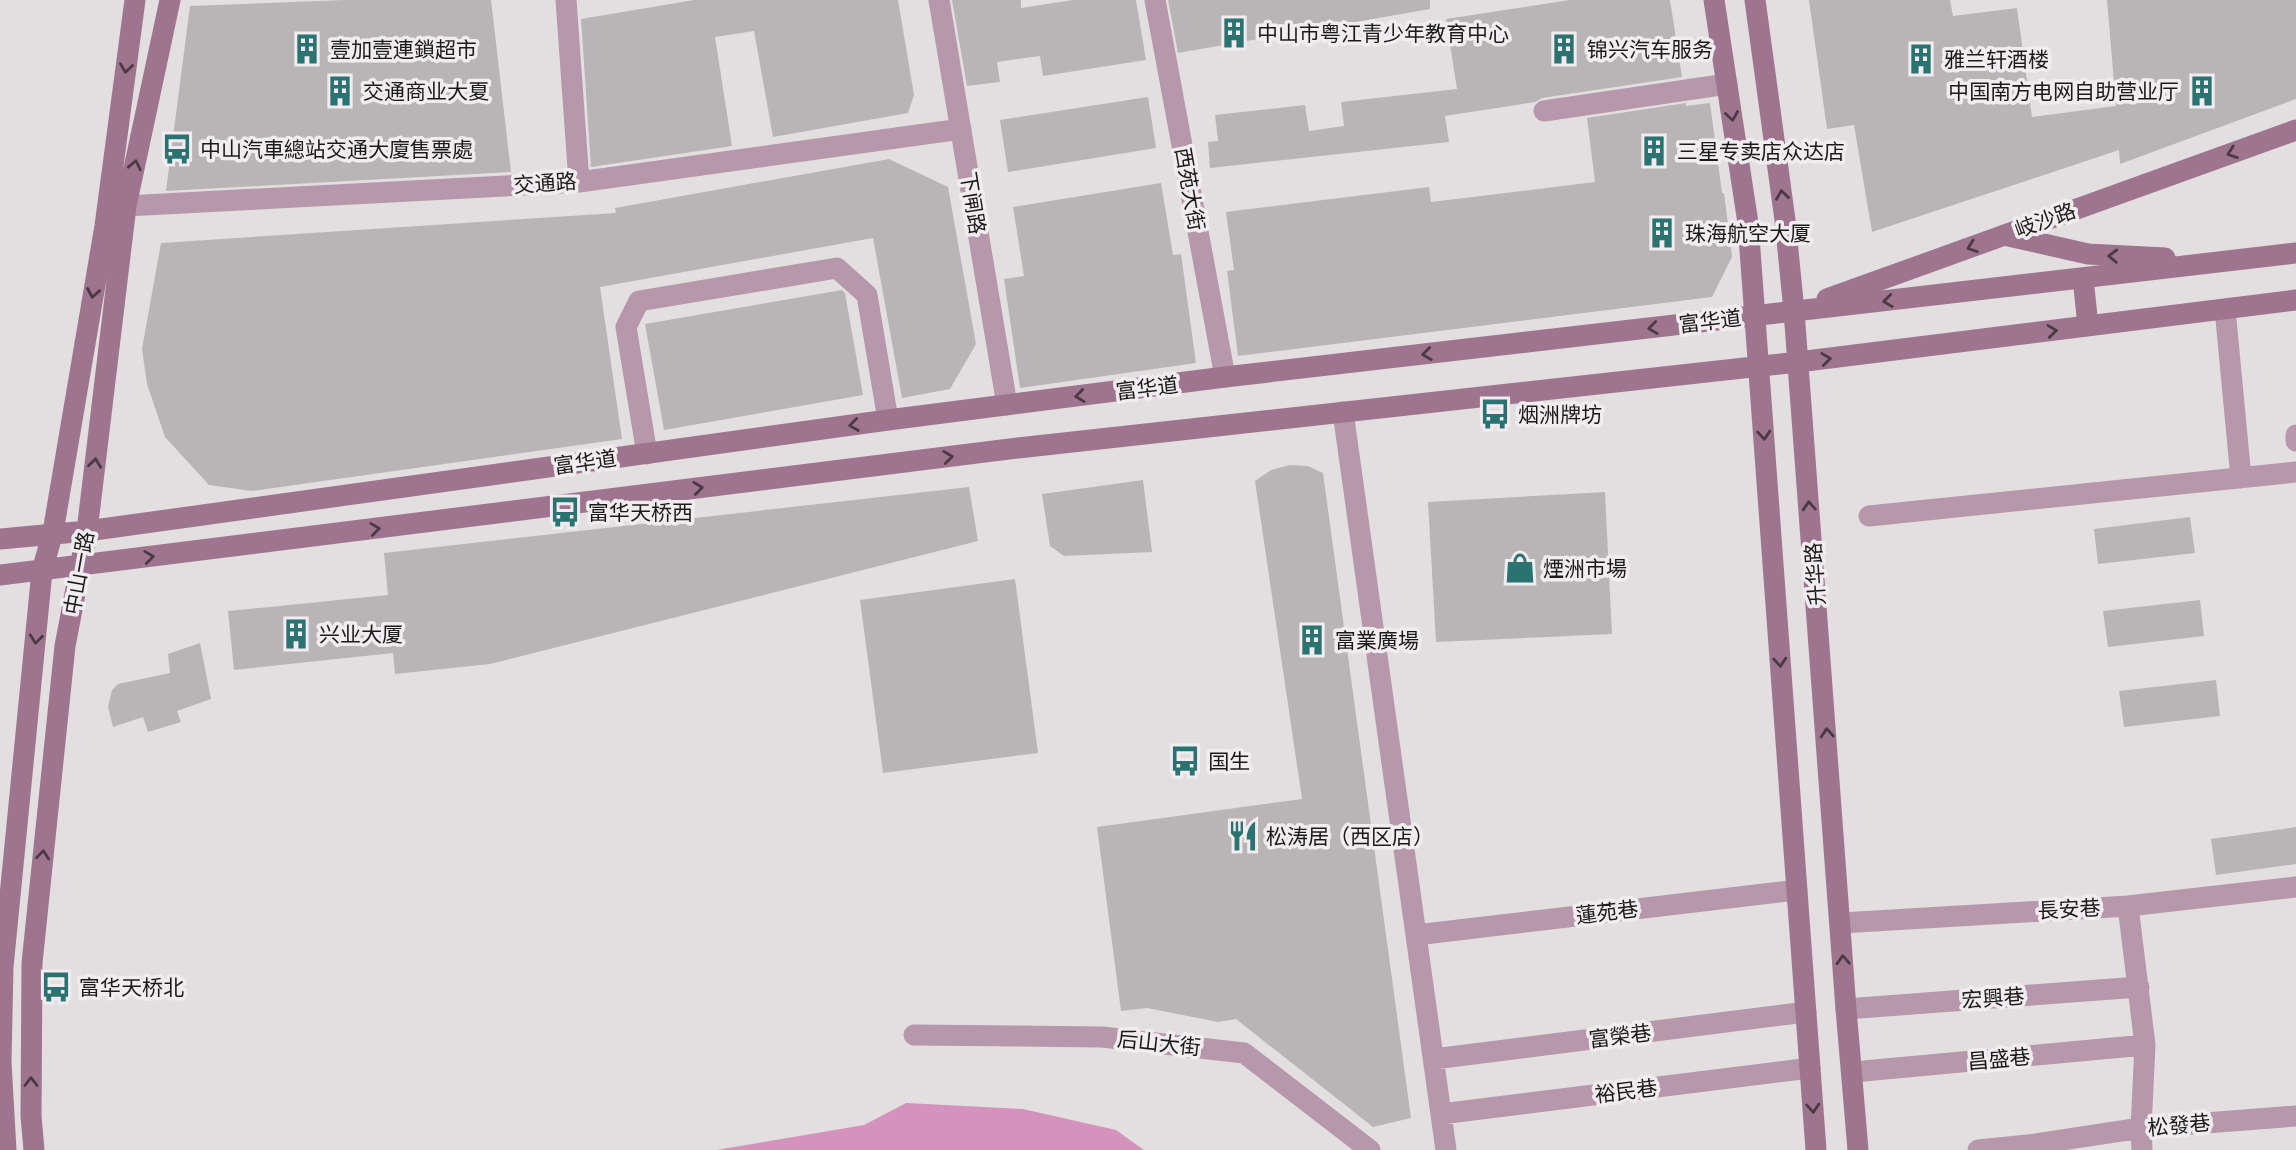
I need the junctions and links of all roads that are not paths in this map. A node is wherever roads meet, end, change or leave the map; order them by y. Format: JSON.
{"nodes":[{"id":1,"x":135,"y":0,"type":"edge"},
{"id":2,"x":170,"y":0,"type":"edge"},
{"id":3,"x":566,"y":0,"type":"edge"},
{"id":4,"x":939,"y":0,"type":"edge"},
{"id":5,"x":1155,"y":0,"type":"edge"},
{"id":6,"x":1714,"y":0,"type":"edge"},
{"id":7,"x":1755,"y":0,"type":"edge"},
{"id":8,"x":1727,"y":84,"type":"junction"},
{"id":9,"x":1544,"y":111,"type":"dead end"},
{"id":10,"x":961,"y":129,"type":"junction"},
{"id":11,"x":2296,"y":130,"type":"edge"},
{"id":12,"x":579,"y":182,"type":"junction"},
{"id":13,"x":126,"y":206,"type":"junction"},
{"id":14,"x":2004,"y":235,"type":"junction"},
{"id":15,"x":2296,"y":253,"type":"edge"},
{"id":16,"x":2231,"y":261,"type":"junction"},
{"id":17,"x":2083,"y":278,"type":"junction"},
{"id":18,"x":2296,"y":300,"type":"edge"},
{"id":19,"x":2225,"y":309,"type":"junction"},
{"id":20,"x":1794,"y":312,"type":"junction"},
{"id":21,"x":1755,"y":316,"type":"junction"},
{"id":22,"x":2088,"y":326,"type":"junction"},
{"id":23,"x":1798,"y":362,"type":"junction"},
{"id":24,"x":1759,"y":367,"type":"junction"},
{"id":25,"x":1224,"y":377,"type":"junction"},
{"id":26,"x":1007,"y":405,"type":"junction"},
{"id":27,"x":1343,"y":412,"type":"junction"},
{"id":28,"x":888,"y":420,"type":"junction"},
{"id":29,"x":2296,"y":435,"type":"edge"},
{"id":30,"x":2296,"y":441,"type":"edge"},
{"id":31,"x":647,"y":454,"type":"junction"},
{"id":32,"x":2296,"y":472,"type":"edge"},
{"id":33,"x":2241,"y":478,"type":"junction"},
{"id":34,"x":1869,"y":516,"type":"dead end"},
{"id":35,"x":87,"y":531,"type":"junction"},
{"id":36,"x":53,"y":533,"type":"junction"},
{"id":37,"x":0,"y":539,"type":"edge"},
{"id":38,"x":81,"y":566,"type":"junction"},
{"id":39,"x":42,"y":571,"type":"junction"},
{"id":40,"x":0,"y":575,"type":"edge"},
{"id":41,"x":2296,"y":887,"type":"edge"},
{"id":42,"x":1797,"y":890,"type":"junction"},
{"id":43,"x":2128,"y":906,"type":"junction"},
{"id":44,"x":1841,"y":923,"type":"junction"},
{"id":45,"x":1416,"y":935,"type":"junction"},
{"id":46,"x":2139,"y":987,"type":"junction"},
{"id":47,"x":1846,"y":1009,"type":"junction"},
{"id":48,"x":1806,"y":1012,"type":"junction"},
{"id":49,"x":914,"y":1035,"type":"dead end"},
{"id":50,"x":2145,"y":1045,"type":"junction"},
{"id":51,"x":1434,"y":1059,"type":"junction"},
{"id":52,"x":1810,"y":1068,"type":"junction"},
{"id":53,"x":1853,"y":1072,"type":"junction"},
{"id":54,"x":1441,"y":1114,"type":"junction"},
{"id":55,"x":2296,"y":1116,"type":"edge"},
{"id":56,"x":2141,"y":1128,"type":"junction"},
{"id":57,"x":6,"y":1150,"type":"edge"},
{"id":58,"x":34,"y":1150,"type":"edge"},
{"id":59,"x":1370,"y":1150,"type":"edge"},
{"id":60,"x":1446,"y":1150,"type":"edge"},
{"id":61,"x":1816,"y":1150,"type":"edge"},
{"id":62,"x":1858,"y":1150,"type":"edge"},
{"id":63,"x":1979,"y":1150,"type":"edge"},
{"id":64,"x":2142,"y":1150,"type":"edge"}],
"edges":[{"from":1,"to":36,"type":"main road","name":"中山一路","one_way":true},
{"from":13,"to":2,"type":"main road","name":"中山一路","one_way":true},
{"from":3,"to":12,"type":"street"},
{"from":4,"to":10,"type":"street","name":"下闸路"},
{"from":5,"to":25,"type":"street","name":"西苑大街"},
{"from":6,"to":8,"type":"main road","name":"升华路"},
{"from":20,"to":7,"type":"main road","name":"升华路","one_way":true},
{"from":8,"to":9,"type":"street"},
{"from":8,"to":21,"type":"main road","name":"升华路","one_way":true},
{"from":10,"to":12,"type":"street","name":"交通路"},
{"from":10,"to":26,"type":"street","name":"下闸路"},
{"from":11,"to":14,"type":"main road","name":"岐沙路","one_way":true},
{"from":12,"to":13,"type":"street","name":"交通路"},
{"from":35,"to":13,"type":"main road","name":"中山一路","one_way":true},
{"from":16,"to":14,"type":"main road","one_way":true},
{"from":14,"to":20,"type":"main road","name":"岐沙路","one_way":true},
{"from":15,"to":16,"type":"main road","name":"富华道"},
{"from":16,"to":17,"type":"main road","name":"富华道"},
{"from":17,"to":20,"type":"main road","name":"富华道","one_way":true},
{"from":17,"to":22,"type":"main road"},
{"from":18,"to":19,"type":"main road","name":"富华道"},
{"from":19,"to":22,"type":"main road","name":"富华道"},
{"from":19,"to":33,"type":"street"},
{"from":20,"to":21,"type":"main road","name":"富华道"},
{"from":20,"to":23,"type":"main road","name":"升华路"},
{"from":21,"to":24,"type":"main road","name":"升华路"},
{"from":21,"to":25,"type":"main road","name":"富华道","one_way":true},
{"from":23,"to":22,"type":"main road","name":"富华道","one_way":true},
{"from":23,"to":24,"type":"main road","name":"富华道"},
{"from":44,"to":23,"type":"main road","name":"升华路","one_way":true},
{"from":24,"to":27,"type":"main road","name":"富华道"},
{"from":24,"to":42,"type":"main road","name":"升华路","one_way":true},
{"from":25,"to":26,"type":"main road","name":"富华道","one_way":true},
{"from":26,"to":28,"type":"main road","name":"富华道"},
{"from":38,"to":27,"type":"main road","name":"富华道","one_way":true},
{"from":27,"to":45,"type":"street"},
{"from":28,"to":31,"type":"main road","name":"富华道","one_way":true},
{"from":28,"to":31,"type":"street"},
{"from":29,"to":30,"type":"street"},
{"from":31,"to":35,"type":"main road","name":"富华道"},
{"from":32,"to":33,"type":"street"},
{"from":33,"to":34,"type":"street"},
{"from":35,"to":36,"type":"main road","name":"富华道"},
{"from":35,"to":38,"type":"main road","name":"中山一路"},
{"from":36,"to":37,"type":"main road","name":"富华道"},
{"from":36,"to":39,"type":"main road","name":"中山一路"},
{"from":38,"to":39,"type":"main road","name":"富华道"},
{"from":58,"to":38,"type":"main road","name":"中山一路","one_way":true},
{"from":39,"to":40,"type":"main road","name":"富华道"},
{"from":39,"to":57,"type":"main road","name":"中山一路","one_way":true},
{"from":41,"to":43,"type":"street","name":"長安巷"},
{"from":42,"to":45,"type":"street","name":"蓮苑巷"},
{"from":42,"to":48,"type":"main road","name":"升华路"},
{"from":43,"to":44,"type":"street","name":"長安巷"},
{"from":43,"to":46,"type":"street"},
{"from":47,"to":44,"type":"main road","name":"升华路","one_way":true},
{"from":45,"to":51,"type":"street"},
{"from":46,"to":47,"type":"street","name":"宏興巷"},
{"from":46,"to":50,"type":"street"},
{"from":47,"to":53,"type":"main road","name":"升华路"},
{"from":48,"to":51,"type":"street","name":"富榮巷"},
{"from":48,"to":52,"type":"main road","name":"升华路"},
{"from":49,"to":59,"type":"street","name":"后山大街"},
{"from":50,"to":53,"type":"street","name":"昌盛巷"},
{"from":50,"to":56,"type":"street"},
{"from":51,"to":54,"type":"street"},
{"from":52,"to":54,"type":"street","name":"裕民巷"},
{"from":52,"to":61,"type":"main road","name":"升华路","one_way":true},
{"from":53,"to":62,"type":"main road","name":"升华路"},
{"from":54,"to":60,"type":"street"},
{"from":55,"to":56,"type":"street","name":"松發巷"},
{"from":56,"to":63,"type":"street","name":"松發巷"},
{"from":56,"to":64,"type":"street"}]}
